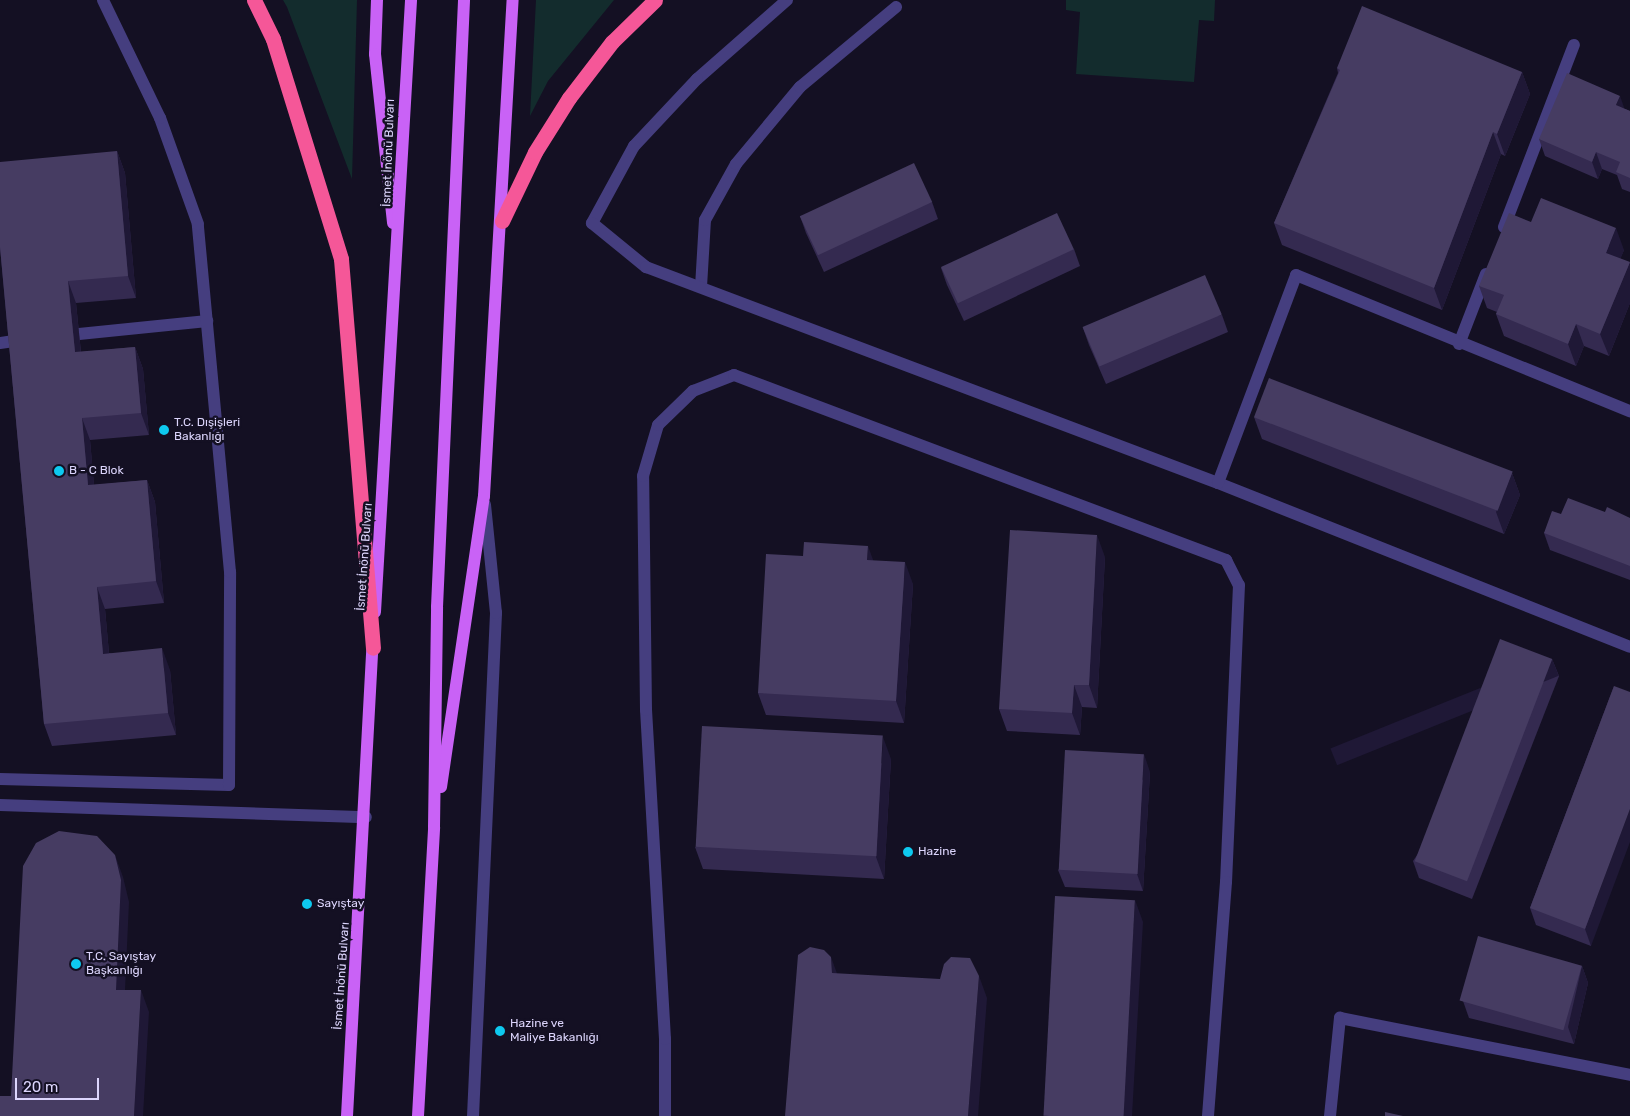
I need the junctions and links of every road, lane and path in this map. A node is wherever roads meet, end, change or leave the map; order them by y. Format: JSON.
{"nodes":[{"id":1,"x":103,"y":0,"type":"edge"},
{"id":2,"x":254,"y":0,"type":"edge"},
{"id":3,"x":377,"y":0,"type":"edge"},
{"id":4,"x":411,"y":0,"type":"edge"},
{"id":5,"x":464,"y":0,"type":"edge"},
{"id":6,"x":513,"y":0,"type":"edge"},
{"id":7,"x":655,"y":0,"type":"edge"},
{"id":8,"x":788,"y":0,"type":"edge"},
{"id":9,"x":896,"y":7,"type":"dead end"},
{"id":10,"x":1574,"y":46,"type":"dead end"},
{"id":11,"x":502,"y":221,"type":"junction"},
{"id":12,"x":1499,"y":241,"type":"edge"},
{"id":13,"x":1492,"y":260,"type":"edge"},
{"id":14,"x":398,"y":266,"type":"junction"},
{"id":15,"x":701,"y":287,"type":"junction"},
{"id":16,"x":207,"y":321,"type":"junction"},
{"id":17,"x":79,"y":334,"type":"dead end"},
{"id":18,"x":14,"y":342,"type":"edge"},
{"id":19,"x":0,"y":343,"type":"edge"},
{"id":20,"x":1459,"y":344,"type":"junction"},
{"id":21,"x":1630,"y":411,"type":"edge"},
{"id":22,"x":1218,"y":483,"type":"junction"},
{"id":23,"x":484,"y":496,"type":"junction"},
{"id":24,"x":1630,"y":647,"type":"edge"},
{"id":25,"x":373,"y":648,"type":"junction"},
{"id":26,"x":0,"y":779,"type":"edge"},
{"id":27,"x":0,"y":805,"type":"edge"},
{"id":28,"x":366,"y":817,"type":"junction"},
{"id":29,"x":434,"y":827,"type":"junction"},
{"id":30,"x":1630,"y":1075,"type":"edge"},
{"id":31,"x":347,"y":1116,"type":"edge"},
{"id":32,"x":418,"y":1116,"type":"edge"},
{"id":33,"x":473,"y":1116,"type":"edge"},
{"id":34,"x":665,"y":1116,"type":"edge"},
{"id":35,"x":1208,"y":1116,"type":"edge"},
{"id":36,"x":1330,"y":1116,"type":"edge"}],
"edges":[{"from":1,"to":16,"type":"street"},
{"from":2,"to":25,"type":"highway"},
{"from":3,"to":14,"type":"main road"},
{"from":4,"to":14,"type":"main road","name":"İsmet İnönü Bulvarı"},
{"from":5,"to":29,"type":"main road"},
{"from":6,"to":11,"type":"main road"},
{"from":7,"to":11,"type":"highway"},
{"from":8,"to":15,"type":"street"},
{"from":9,"to":15,"type":"street"},
{"from":10,"to":12,"type":"street"},
{"from":11,"to":23,"type":"main road"},
{"from":13,"to":20,"type":"street"},
{"from":14,"to":25,"type":"main road","name":"İsmet İnönü Bulvarı"},
{"from":15,"to":22,"type":"street"},
{"from":16,"to":17,"type":"street"},
{"from":16,"to":26,"type":"street"},
{"from":18,"to":19,"type":"street"},
{"from":20,"to":21,"type":"street"},
{"from":20,"to":22,"type":"street"},
{"from":22,"to":24,"type":"street"},
{"from":23,"to":29,"type":"main road"},
{"from":23,"to":33,"type":"street"},
{"from":25,"to":28,"type":"main road","name":"İsmet İnönü Bulvarı"},
{"from":27,"to":28,"type":"street"},
{"from":28,"to":31,"type":"main road","name":"İsmet İnönü Bulvarı"},
{"from":29,"to":32,"type":"main road"},
{"from":30,"to":36,"type":"street"},
{"from":34,"to":35,"type":"street"}]}
